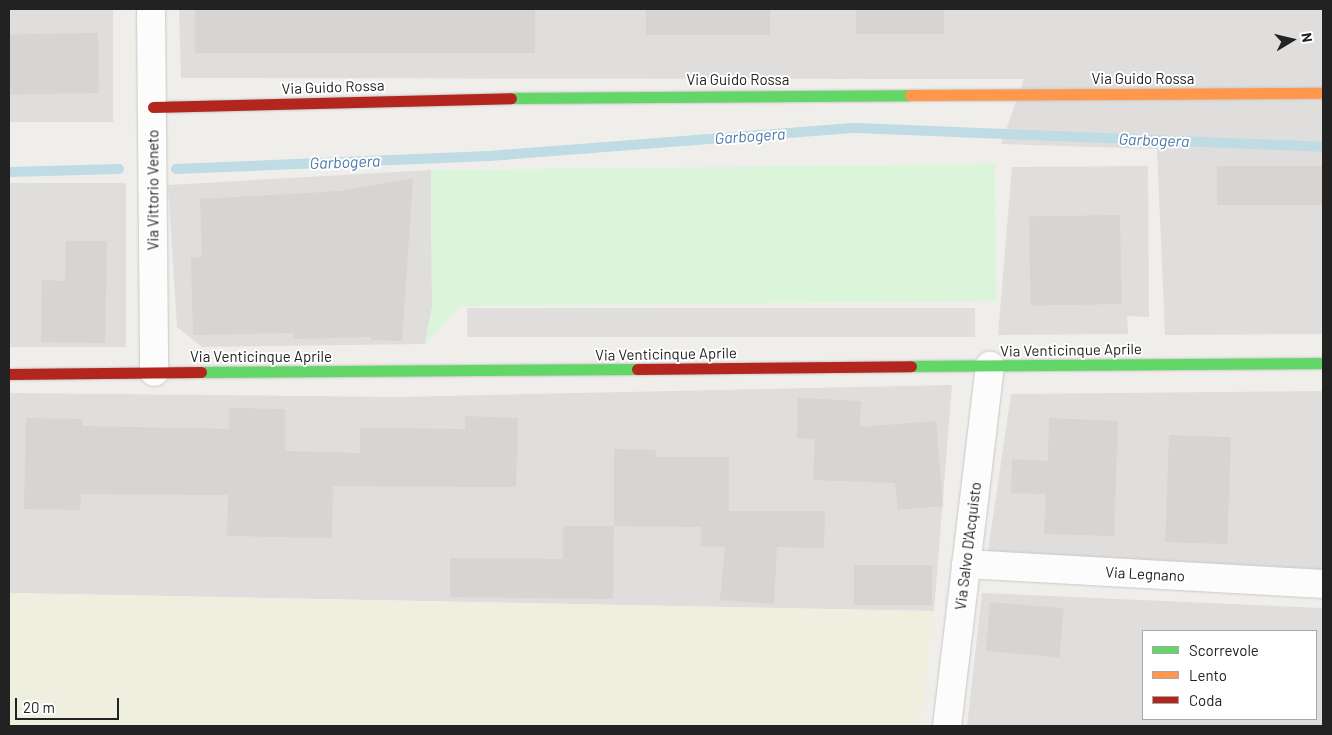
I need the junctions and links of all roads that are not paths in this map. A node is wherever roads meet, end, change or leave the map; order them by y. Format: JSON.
{"nodes":[{"id":1,"x":151,"y":9,"type":"edge"},
{"id":2,"x":1323,"y":93,"type":"edge"},
{"id":3,"x":153,"y":107,"type":"junction"},
{"id":4,"x":1323,"y":363,"type":"edge"},
{"id":5,"x":990,"y":366,"type":"junction"},
{"id":6,"x":154,"y":372,"type":"junction"},
{"id":7,"x":9,"y":374,"type":"edge"},
{"id":8,"x":966,"y":564,"type":"junction"},
{"id":9,"x":1323,"y":584,"type":"edge"},
{"id":10,"x":947,"y":726,"type":"edge"}],
"edges":[{"from":1,"to":3,"type":"street","name":"Via Vittorio Veneto"},
{"from":2,"to":3,"type":"street","name":"Via Guido Rossa"},
{"from":3,"to":6,"type":"street","name":"Via Vittorio Veneto"},
{"from":4,"to":5,"type":"street","name":"Via Venticinque Aprile"},
{"from":5,"to":6,"type":"street","name":"Via Venticinque Aprile"},
{"from":5,"to":8,"type":"street","name":"Via Salvo D'Acquisto"},
{"from":6,"to":7,"type":"street","name":"Via Venticinque Aprile"},
{"from":8,"to":9,"type":"street","name":"Via Legnano"},
{"from":8,"to":10,"type":"street","name":"Via Salvo D'Acquisto"}]}
